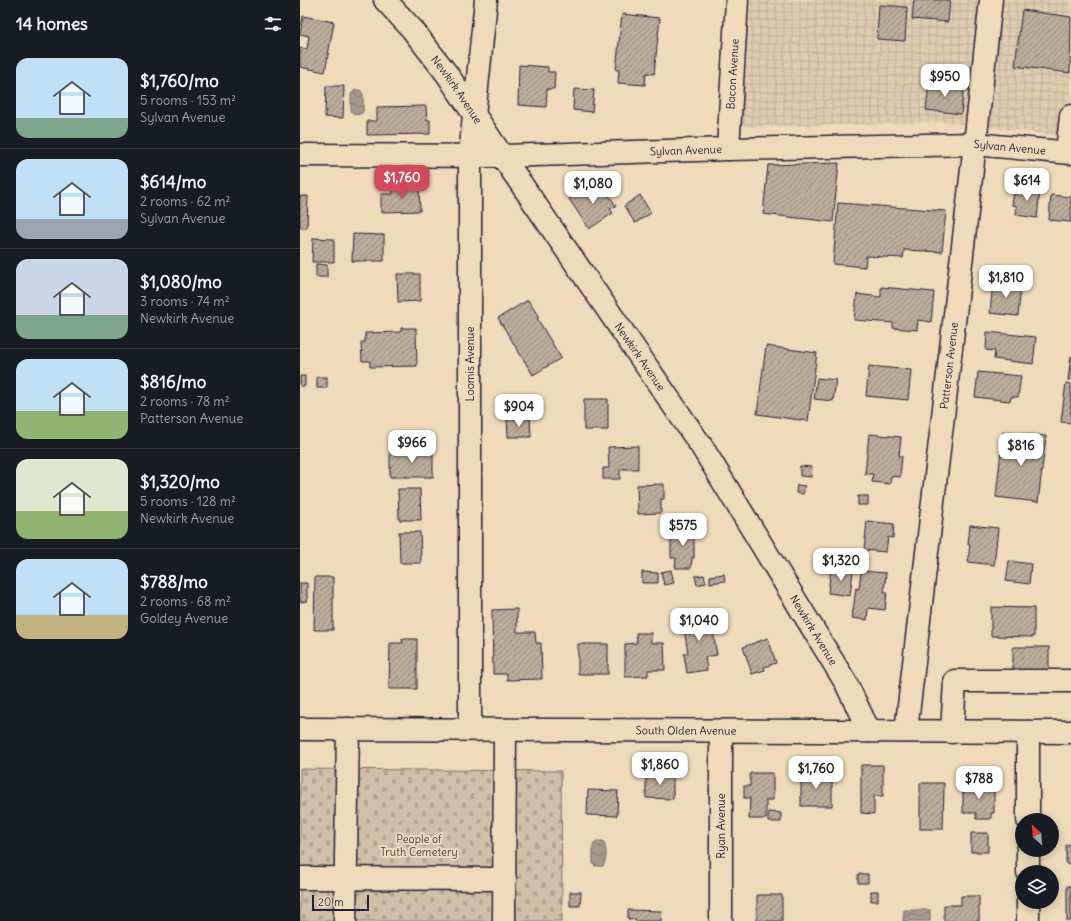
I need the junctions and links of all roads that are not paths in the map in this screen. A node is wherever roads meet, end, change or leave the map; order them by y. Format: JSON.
{"nodes":[{"id":1,"x":385,"y":0,"type":"edge"},
{"id":2,"x":486,"y":0,"type":"edge"},
{"id":3,"x":737,"y":0,"type":"edge"},
{"id":4,"x":991,"y":0,"type":"edge"},
{"id":5,"x":474,"y":114,"type":"junction"},
{"id":6,"x":1071,"y":116,"type":"edge"},
{"id":7,"x":975,"y":144,"type":"junction"},
{"id":8,"x":728,"y":148,"type":"junction"},
{"id":9,"x":1069,"y":152,"type":"edge"},
{"id":10,"x":300,"y":155,"type":"edge"},
{"id":11,"x":470,"y":155,"type":"junction"},
{"id":12,"x":502,"y":156,"type":"junction"},
{"id":13,"x":1071,"y":681,"type":"edge"},
{"id":14,"x":300,"y":729,"type":"edge"},
{"id":15,"x":348,"y":729,"type":"junction"},
{"id":16,"x":470,"y":729,"type":"junction"},
{"id":17,"x":505,"y":730,"type":"junction"},
{"id":18,"x":869,"y":730,"type":"junction"},
{"id":19,"x":721,"y":731,"type":"junction"},
{"id":20,"x":906,"y":731,"type":"junction"},
{"id":21,"x":952,"y":732,"type":"junction"},
{"id":22,"x":1028,"y":732,"type":"junction"},
{"id":23,"x":1071,"y":732,"type":"edge"},
{"id":24,"x":1028,"y":813,"type":"edge"},
{"id":25,"x":300,"y":878,"type":"edge"},
{"id":26,"x":345,"y":878,"type":"junction"},
{"id":27,"x":505,"y":879,"type":"junction"},
{"id":28,"x":1028,"y":909,"type":"edge"},
{"id":29,"x":345,"y":921,"type":"edge"},
{"id":30,"x":504,"y":921,"type":"edge"},
{"id":31,"x":721,"y":921,"type":"edge"},
{"id":32,"x":1028,"y":921,"type":"edge"}],
"edges":[{"from":1,"to":5,"type":"street","name":"Newkirk Avenue"},
{"from":2,"to":5,"type":"street","name":"Loomis Avenue"},
{"from":3,"to":8,"type":"street","name":"Bacon Avenue"},
{"from":4,"to":7,"type":"street","name":"Patterson Avenue"},
{"from":5,"to":11,"type":"street","name":"Loomis Avenue"},
{"from":5,"to":12,"type":"street","name":"Newkirk Avenue"},
{"from":6,"to":9,"type":"street"},
{"from":7,"to":8,"type":"street","name":"Sylvan Avenue"},
{"from":7,"to":9,"type":"street","name":"Sylvan Avenue"},
{"from":7,"to":20,"type":"street","name":"Patterson Avenue"},
{"from":8,"to":12,"type":"street","name":"Sylvan Avenue"},
{"from":10,"to":11,"type":"street","name":"Sylvan Avenue"},
{"from":11,"to":12,"type":"street","name":"Sylvan Avenue"},
{"from":11,"to":16,"type":"street","name":"Loomis Avenue"},
{"from":12,"to":18,"type":"street","name":"Newkirk Avenue"},
{"from":13,"to":21,"type":"street"},
{"from":14,"to":15,"type":"street","name":"South Olden Avenue"},
{"from":15,"to":16,"type":"street","name":"South Olden Avenue"},
{"from":15,"to":26,"type":"street"},
{"from":16,"to":17,"type":"street","name":"South Olden Avenue"},
{"from":17,"to":19,"type":"street","name":"South Olden Avenue"},
{"from":17,"to":27,"type":"street"},
{"from":18,"to":19,"type":"street","name":"South Olden Avenue"},
{"from":18,"to":20,"type":"street","name":"South Olden Avenue"},
{"from":19,"to":31,"type":"street","name":"Ryan Avenue"},
{"from":20,"to":21,"type":"street","name":"South Olden Avenue"},
{"from":21,"to":22,"type":"street","name":"South Olden Avenue"},
{"from":22,"to":23,"type":"street","name":"South Olden Avenue"},
{"from":22,"to":24,"type":"street"},
{"from":25,"to":26,"type":"street"},
{"from":26,"to":27,"type":"street"},
{"from":26,"to":29,"type":"street"},
{"from":27,"to":30,"type":"street"},
{"from":28,"to":32,"type":"street"}]}
